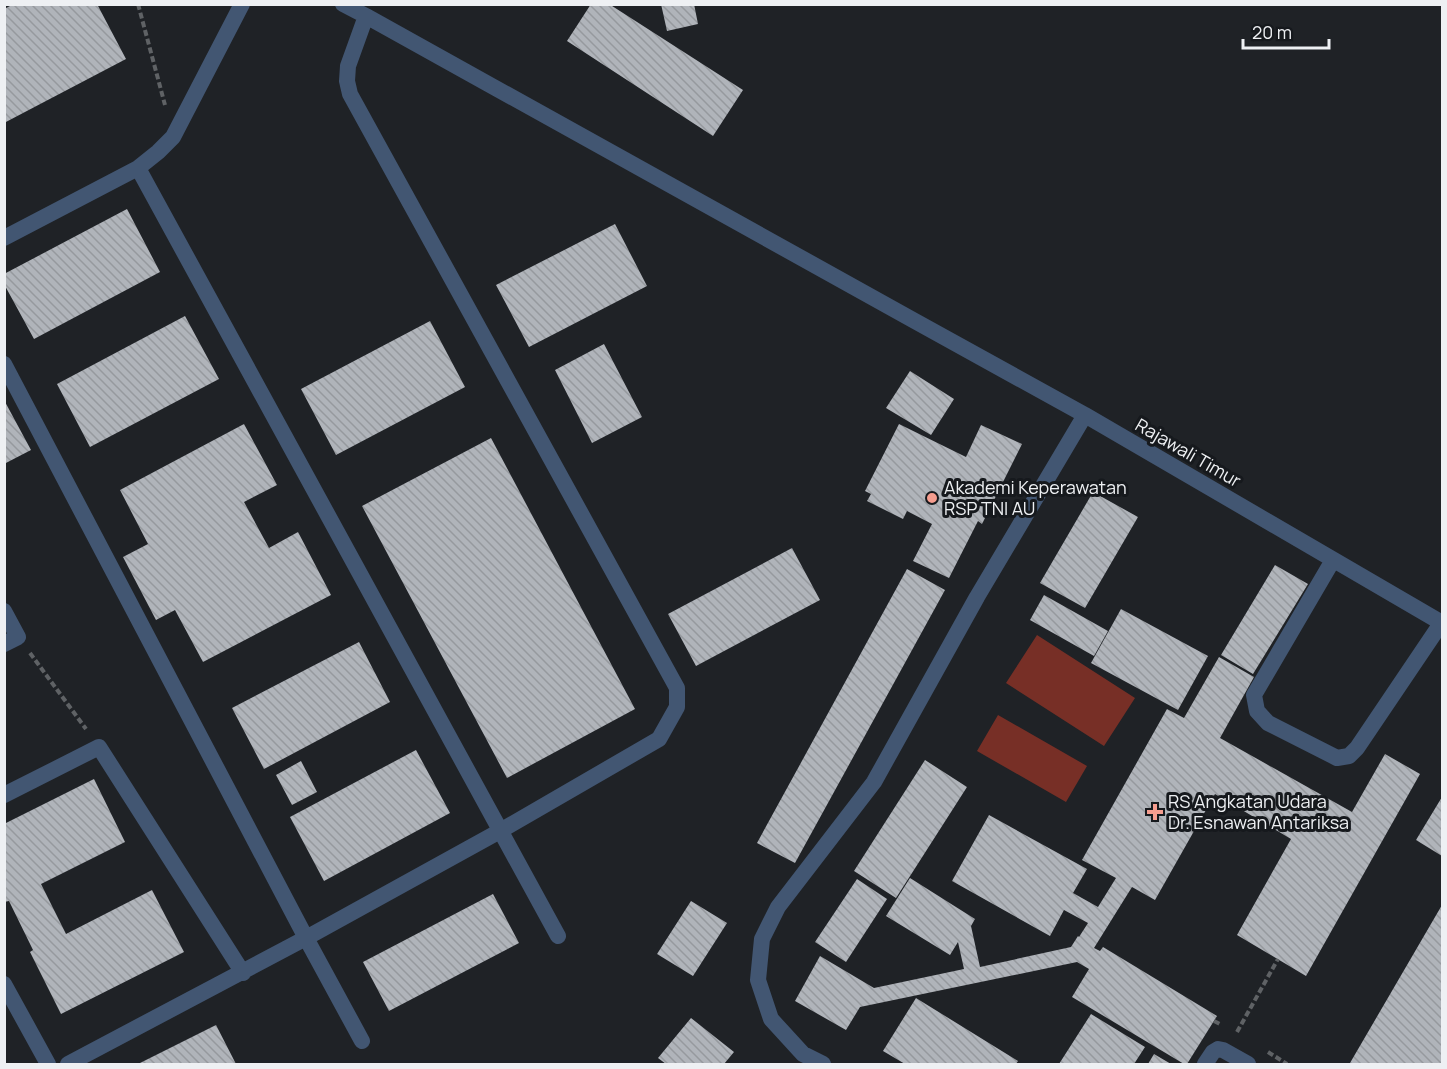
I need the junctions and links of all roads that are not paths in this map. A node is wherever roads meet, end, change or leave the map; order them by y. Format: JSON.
{"nodes":[{"id":1,"x":242,"y":4,"type":"edge"},
{"id":2,"x":343,"y":4,"type":"edge"},
{"id":3,"x":366,"y":16,"type":"junction"},
{"id":4,"x":138,"y":168,"type":"junction"},
{"id":5,"x":4,"y":238,"type":"edge"},
{"id":6,"x":4,"y":364,"type":"edge"},
{"id":7,"x":1085,"y":415,"type":"junction"},
{"id":8,"x":1333,"y":560,"type":"junction"},
{"id":9,"x":4,"y":611,"type":"edge"},
{"id":10,"x":1442,"y":622,"type":"edge"},
{"id":11,"x":11,"y":641,"type":"edge"},
{"id":12,"x":4,"y":795,"type":"edge"},
{"id":13,"x":500,"y":831,"type":"junction"},
{"id":14,"x":558,"y":936,"type":"dead end"},
{"id":15,"x":306,"y":938,"type":"junction"},
{"id":16,"x":243,"y":973,"type":"junction"},
{"id":17,"x":4,"y":984,"type":"edge"},
{"id":18,"x":362,"y":1041,"type":"dead end"},
{"id":19,"x":48,"y":1065,"type":"edge"},
{"id":20,"x":68,"y":1065,"type":"edge"},
{"id":21,"x":823,"y":1065,"type":"edge"},
{"id":22,"x":1204,"y":1065,"type":"edge"},
{"id":23,"x":1248,"y":1065,"type":"edge"}],
"edges":[{"from":1,"to":4,"type":"lane"},
{"from":2,"to":3,"type":"lane","name":"Rajawali Timur"},
{"from":3,"to":7,"type":"lane","name":"Rajawali Timur"},
{"from":3,"to":13,"type":"lane"},
{"from":4,"to":5,"type":"lane"},
{"from":4,"to":13,"type":"lane"},
{"from":6,"to":15,"type":"lane"},
{"from":7,"to":8,"type":"lane","name":"Rajawali Timur"},
{"from":7,"to":21,"type":"lane"},
{"from":8,"to":10,"type":"lane","name":"Rajawali Timur"},
{"from":8,"to":10,"type":"lane"},
{"from":9,"to":11,"type":"lane"},
{"from":12,"to":16,"type":"lane"},
{"from":13,"to":14,"type":"lane"},
{"from":13,"to":15,"type":"lane"},
{"from":15,"to":16,"type":"lane"},
{"from":15,"to":18,"type":"lane"},
{"from":16,"to":20,"type":"lane"},
{"from":17,"to":19,"type":"lane"},
{"from":22,"to":23,"type":"lane"}]}
